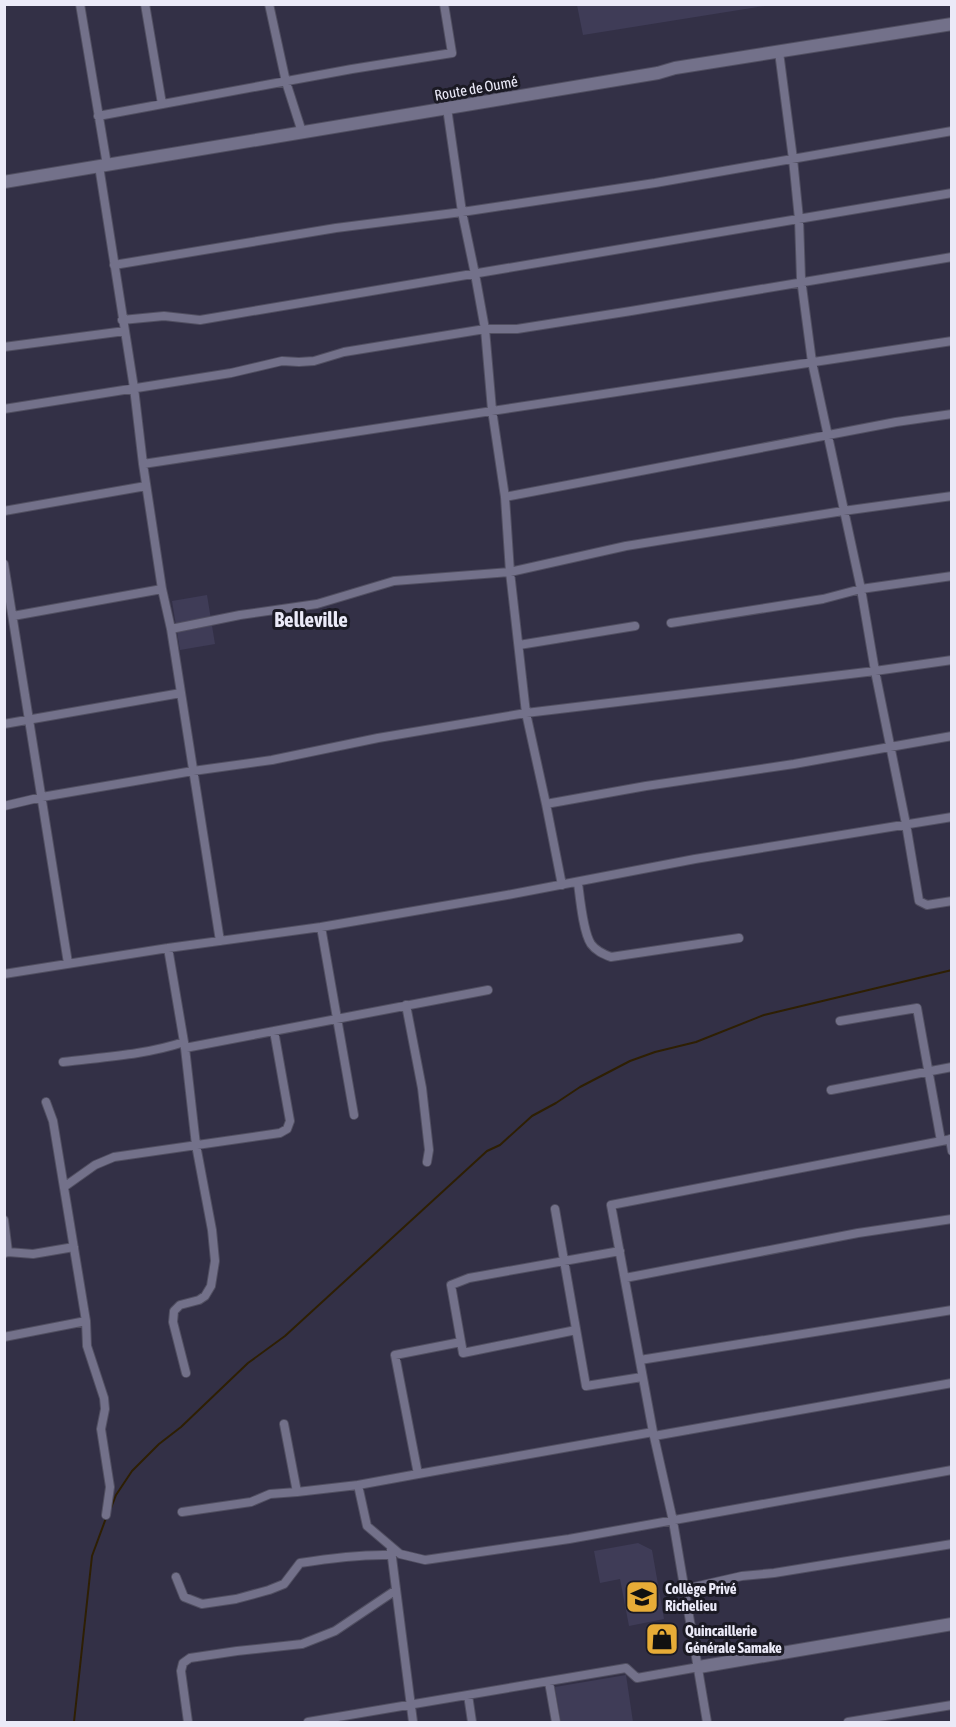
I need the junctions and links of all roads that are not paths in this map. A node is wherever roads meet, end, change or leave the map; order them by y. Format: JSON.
{"nodes":[{"id":1,"x":80,"y":4,"type":"edge"},
{"id":2,"x":145,"y":4,"type":"edge"},
{"id":3,"x":269,"y":4,"type":"edge"},
{"id":4,"x":444,"y":4,"type":"edge"},
{"id":5,"x":951,"y":24,"type":"edge"},
{"id":6,"x":779,"y":52,"type":"junction"},
{"id":7,"x":286,"y":82,"type":"junction"},
{"id":8,"x":162,"y":104,"type":"junction"},
{"id":9,"x":447,"y":108,"type":"junction"},
{"id":10,"x":98,"y":116,"type":"junction"},
{"id":11,"x":951,"y":130,"type":"edge"},
{"id":12,"x":302,"y":132,"type":"junction"},
{"id":13,"x":793,"y":159,"type":"junction"},
{"id":14,"x":103,"y":165,"type":"junction"},
{"id":15,"x":4,"y":182,"type":"edge"},
{"id":16,"x":951,"y":193,"type":"edge"},
{"id":17,"x":462,"y":212,"type":"junction"},
{"id":18,"x":799,"y":219,"type":"junction"},
{"id":19,"x":951,"y":256,"type":"edge"},
{"id":20,"x":114,"y":265,"type":"junction"},
{"id":21,"x":476,"y":274,"type":"junction"},
{"id":22,"x":801,"y":282,"type":"junction"},
{"id":23,"x":122,"y":320,"type":"junction"},
{"id":24,"x":485,"y":329,"type":"junction"},
{"id":25,"x":125,"y":331,"type":"junction"},
{"id":26,"x":951,"y":341,"type":"edge"},
{"id":27,"x":4,"y":347,"type":"edge"},
{"id":28,"x":812,"y":362,"type":"junction"},
{"id":29,"x":134,"y":388,"type":"junction"},
{"id":30,"x":4,"y":409,"type":"edge"},
{"id":31,"x":492,"y":410,"type":"junction"},
{"id":32,"x":951,"y":414,"type":"edge"},
{"id":33,"x":827,"y":436,"type":"junction"},
{"id":34,"x":142,"y":464,"type":"junction"},
{"id":35,"x":146,"y":486,"type":"junction"},
{"id":36,"x":951,"y":496,"type":"edge"},
{"id":37,"x":505,"y":497,"type":"junction"},
{"id":38,"x":4,"y":511,"type":"edge"},
{"id":39,"x":843,"y":511,"type":"junction"},
{"id":40,"x":4,"y":564,"type":"edge"},
{"id":41,"x":510,"y":572,"type":"junction"},
{"id":42,"x":951,"y":576,"type":"edge"},
{"id":43,"x":162,"y":589,"type":"junction"},
{"id":44,"x":861,"y":589,"type":"junction"},
{"id":45,"x":13,"y":616,"type":"junction"},
{"id":46,"x":671,"y":623,"type":"dead end"},
{"id":47,"x":635,"y":626,"type":"dead end"},
{"id":48,"x":171,"y":629,"type":"junction"},
{"id":49,"x":519,"y":645,"type":"junction"},
{"id":50,"x":951,"y":660,"type":"edge"},
{"id":51,"x":875,"y":671,"type":"junction"},
{"id":52,"x":181,"y":693,"type":"junction"},
{"id":53,"x":525,"y":713,"type":"junction"},
{"id":54,"x":30,"y":720,"type":"junction"},
{"id":55,"x":4,"y":724,"type":"edge"},
{"id":56,"x":951,"y":736,"type":"edge"},
{"id":57,"x":891,"y":746,"type":"junction"},
{"id":58,"x":193,"y":771,"type":"junction"},
{"id":59,"x":42,"y":797,"type":"junction"},
{"id":60,"x":546,"y":804,"type":"junction"},
{"id":61,"x":4,"y":806,"type":"edge"},
{"id":62,"x":951,"y":817,"type":"edge"},
{"id":63,"x":906,"y":824,"type":"junction"},
{"id":64,"x":578,"y":883,"type":"junction"},
{"id":65,"x":562,"y":885,"type":"junction"},
{"id":66,"x":951,"y":901,"type":"edge"},
{"id":67,"x":321,"y":927,"type":"junction"},
{"id":68,"x":739,"y":938,"type":"dead end"},
{"id":69,"x":220,"y":941,"type":"junction"},
{"id":70,"x":168,"y":948,"type":"junction"},
{"id":71,"x":68,"y":963,"type":"junction"},
{"id":72,"x":4,"y":974,"type":"edge"},
{"id":73,"x":488,"y":990,"type":"dead end"},
{"id":74,"x":406,"y":1005,"type":"junction"},
{"id":75,"x":337,"y":1018,"type":"junction"},
{"id":76,"x":840,"y":1021,"type":"dead end"},
{"id":77,"x":274,"y":1031,"type":"junction"},
{"id":78,"x":185,"y":1045,"type":"junction"},
{"id":79,"x":63,"y":1062,"type":"dead end"},
{"id":80,"x":951,"y":1067,"type":"edge"},
{"id":81,"x":930,"y":1071,"type":"junction"},
{"id":82,"x":831,"y":1090,"type":"dead end"},
{"id":83,"x":46,"y":1102,"type":"dead end"},
{"id":84,"x":354,"y":1114,"type":"dead end"},
{"id":85,"x":948,"y":1140,"type":"edge"},
{"id":86,"x":196,"y":1145,"type":"junction"},
{"id":87,"x":951,"y":1151,"type":"edge"},
{"id":88,"x":427,"y":1162,"type":"dead end"},
{"id":89,"x":64,"y":1187,"type":"junction"},
{"id":90,"x":555,"y":1209,"type":"dead end"},
{"id":91,"x":951,"y":1219,"type":"edge"},
{"id":92,"x":4,"y":1220,"type":"edge"},
{"id":93,"x":74,"y":1247,"type":"junction"},
{"id":94,"x":620,"y":1251,"type":"junction"},
{"id":95,"x":6,"y":1253,"type":"edge"},
{"id":96,"x":564,"y":1261,"type":"junction"},
{"id":97,"x":625,"y":1278,"type":"junction"},
{"id":98,"x":951,"y":1310,"type":"edge"},
{"id":99,"x":86,"y":1321,"type":"junction"},
{"id":100,"x":576,"y":1329,"type":"junction"},
{"id":101,"x":4,"y":1337,"type":"edge"},
{"id":102,"x":461,"y":1342,"type":"junction"},
{"id":103,"x":640,"y":1360,"type":"junction"},
{"id":104,"x":186,"y":1373,"type":"dead end"},
{"id":105,"x":642,"y":1377,"type":"junction"},
{"id":106,"x":951,"y":1383,"type":"edge"},
{"id":107,"x":284,"y":1424,"type":"dead end"},
{"id":108,"x":653,"y":1434,"type":"junction"},
{"id":109,"x":951,"y":1470,"type":"edge"},
{"id":110,"x":418,"y":1474,"type":"junction"},
{"id":111,"x":358,"y":1485,"type":"junction"},
{"id":112,"x":297,"y":1492,"type":"junction"},
{"id":113,"x":182,"y":1512,"type":"dead end"},
{"id":114,"x":106,"y":1515,"type":"dead end"},
{"id":115,"x":673,"y":1521,"type":"junction"},
{"id":116,"x":951,"y":1545,"type":"edge"},
{"id":117,"x":391,"y":1551,"type":"junction"},
{"id":118,"x":176,"y":1577,"type":"dead end"},
{"id":119,"x":686,"y":1589,"type":"junction"},
{"id":120,"x":396,"y":1590,"type":"junction"},
{"id":121,"x":951,"y":1624,"type":"edge"},
{"id":122,"x":699,"y":1667,"type":"junction"},
{"id":123,"x":549,"y":1682,"type":"junction"},
{"id":124,"x":468,"y":1695,"type":"junction"},
{"id":125,"x":411,"y":1704,"type":"junction"},
{"id":126,"x":951,"y":1705,"type":"edge"},
{"id":127,"x":188,"y":1722,"type":"edge"},
{"id":128,"x":308,"y":1722,"type":"edge"},
{"id":129,"x":414,"y":1722,"type":"edge"},
{"id":130,"x":472,"y":1722,"type":"edge"},
{"id":131,"x":556,"y":1722,"type":"edge"},
{"id":132,"x":707,"y":1722,"type":"edge"},
{"id":133,"x":848,"y":1722,"type":"edge"}],
"edges":[{"from":1,"to":10,"type":"street"},
{"from":2,"to":8,"type":"street"},
{"from":3,"to":7,"type":"street"},
{"from":4,"to":7,"type":"street"},
{"from":5,"to":6,"type":"street","name":"Route de Oumé"},
{"from":6,"to":9,"type":"street","name":"Route de Oumé"},
{"from":6,"to":13,"type":"street"},
{"from":7,"to":8,"type":"street"},
{"from":7,"to":12,"type":"street"},
{"from":8,"to":10,"type":"street"},
{"from":9,"to":12,"type":"street","name":"Route de Oumé"},
{"from":9,"to":17,"type":"street"},
{"from":10,"to":14,"type":"street"},
{"from":11,"to":13,"type":"street"},
{"from":12,"to":14,"type":"street","name":"Route de Oumé"},
{"from":13,"to":17,"type":"street"},
{"from":13,"to":18,"type":"street"},
{"from":14,"to":15,"type":"street","name":"Route de Oumé"},
{"from":14,"to":20,"type":"street"},
{"from":16,"to":18,"type":"street"},
{"from":17,"to":20,"type":"street"},
{"from":17,"to":21,"type":"street"},
{"from":18,"to":21,"type":"street"},
{"from":18,"to":22,"type":"street"},
{"from":19,"to":22,"type":"street"},
{"from":20,"to":23,"type":"street"},
{"from":21,"to":23,"type":"street"},
{"from":21,"to":24,"type":"street"},
{"from":22,"to":24,"type":"street"},
{"from":22,"to":28,"type":"street"},
{"from":23,"to":25,"type":"street"},
{"from":24,"to":29,"type":"street"},
{"from":24,"to":31,"type":"street"},
{"from":25,"to":27,"type":"street"},
{"from":25,"to":29,"type":"street"},
{"from":26,"to":28,"type":"street"},
{"from":28,"to":31,"type":"street"},
{"from":28,"to":33,"type":"street"},
{"from":29,"to":30,"type":"street"},
{"from":29,"to":34,"type":"street"},
{"from":31,"to":34,"type":"street"},
{"from":31,"to":37,"type":"street"},
{"from":32,"to":33,"type":"street"},
{"from":33,"to":37,"type":"street"},
{"from":33,"to":39,"type":"street"},
{"from":34,"to":35,"type":"street"},
{"from":35,"to":38,"type":"street"},
{"from":35,"to":43,"type":"street"},
{"from":36,"to":39,"type":"street"},
{"from":37,"to":41,"type":"street"},
{"from":39,"to":41,"type":"street"},
{"from":39,"to":44,"type":"street"},
{"from":40,"to":45,"type":"street"},
{"from":41,"to":48,"type":"street"},
{"from":41,"to":49,"type":"street"},
{"from":42,"to":44,"type":"street"},
{"from":43,"to":45,"type":"street"},
{"from":43,"to":48,"type":"street"},
{"from":44,"to":46,"type":"street"},
{"from":44,"to":51,"type":"street"},
{"from":45,"to":54,"type":"street"},
{"from":47,"to":49,"type":"street"},
{"from":48,"to":52,"type":"street"},
{"from":49,"to":53,"type":"street"},
{"from":50,"to":51,"type":"street"},
{"from":51,"to":53,"type":"street"},
{"from":51,"to":57,"type":"street"},
{"from":52,"to":54,"type":"street"},
{"from":52,"to":58,"type":"street"},
{"from":53,"to":58,"type":"street"},
{"from":53,"to":60,"type":"street"},
{"from":54,"to":55,"type":"street"},
{"from":54,"to":59,"type":"street"},
{"from":56,"to":57,"type":"street"},
{"from":57,"to":60,"type":"street"},
{"from":57,"to":63,"type":"street"},
{"from":58,"to":59,"type":"street"},
{"from":58,"to":69,"type":"street"},
{"from":59,"to":61,"type":"street"},
{"from":59,"to":71,"type":"street"},
{"from":60,"to":65,"type":"street"},
{"from":62,"to":63,"type":"street"},
{"from":63,"to":64,"type":"street"},
{"from":63,"to":66,"type":"street"},
{"from":64,"to":65,"type":"street"},
{"from":64,"to":68,"type":"street"},
{"from":65,"to":67,"type":"street"},
{"from":67,"to":69,"type":"street"},
{"from":67,"to":75,"type":"street"},
{"from":69,"to":70,"type":"street"},
{"from":70,"to":71,"type":"street"},
{"from":70,"to":78,"type":"street"},
{"from":71,"to":72,"type":"street"},
{"from":73,"to":74,"type":"street"},
{"from":74,"to":75,"type":"street"},
{"from":74,"to":88,"type":"street"},
{"from":75,"to":77,"type":"street"},
{"from":75,"to":84,"type":"street"},
{"from":76,"to":81,"type":"street"},
{"from":77,"to":78,"type":"street"},
{"from":77,"to":86,"type":"street"},
{"from":78,"to":79,"type":"street"},
{"from":78,"to":86,"type":"street"},
{"from":80,"to":81,"type":"street"},
{"from":81,"to":82,"type":"street"},
{"from":81,"to":85,"type":"street"},
{"from":83,"to":89,"type":"street"},
{"from":85,"to":87,"type":"street"},
{"from":85,"to":94,"type":"street"},
{"from":86,"to":89,"type":"street"},
{"from":86,"to":104,"type":"street"},
{"from":89,"to":93,"type":"street"},
{"from":90,"to":96,"type":"street"},
{"from":91,"to":97,"type":"street"},
{"from":92,"to":95,"type":"street"},
{"from":93,"to":95,"type":"street"},
{"from":93,"to":99,"type":"street"},
{"from":94,"to":96,"type":"street"},
{"from":94,"to":97,"type":"street"},
{"from":96,"to":100,"type":"street"},
{"from":96,"to":102,"type":"street"},
{"from":97,"to":103,"type":"street"},
{"from":98,"to":103,"type":"street"},
{"from":99,"to":101,"type":"street"},
{"from":99,"to":114,"type":"street"},
{"from":100,"to":102,"type":"street"},
{"from":100,"to":105,"type":"street"},
{"from":102,"to":110,"type":"street"},
{"from":103,"to":105,"type":"street"},
{"from":105,"to":108,"type":"street"},
{"from":106,"to":108,"type":"street"},
{"from":107,"to":112,"type":"street"},
{"from":108,"to":110,"type":"street"},
{"from":108,"to":115,"type":"street"},
{"from":109,"to":115,"type":"street"},
{"from":110,"to":111,"type":"street"},
{"from":111,"to":112,"type":"street"},
{"from":111,"to":117,"type":"street"},
{"from":112,"to":113,"type":"street"},
{"from":115,"to":117,"type":"street"},
{"from":115,"to":119,"type":"street"},
{"from":116,"to":119,"type":"street"},
{"from":117,"to":118,"type":"street"},
{"from":117,"to":120,"type":"street"},
{"from":119,"to":122,"type":"street"},
{"from":120,"to":125,"type":"street"},
{"from":120,"to":127,"type":"street"},
{"from":121,"to":122,"type":"street"},
{"from":122,"to":123,"type":"street"},
{"from":122,"to":132,"type":"street"},
{"from":123,"to":124,"type":"street"},
{"from":123,"to":131,"type":"street"},
{"from":124,"to":125,"type":"street"},
{"from":124,"to":130,"type":"street"},
{"from":125,"to":128,"type":"street"},
{"from":125,"to":129,"type":"street"},
{"from":126,"to":133,"type":"street"}]}
